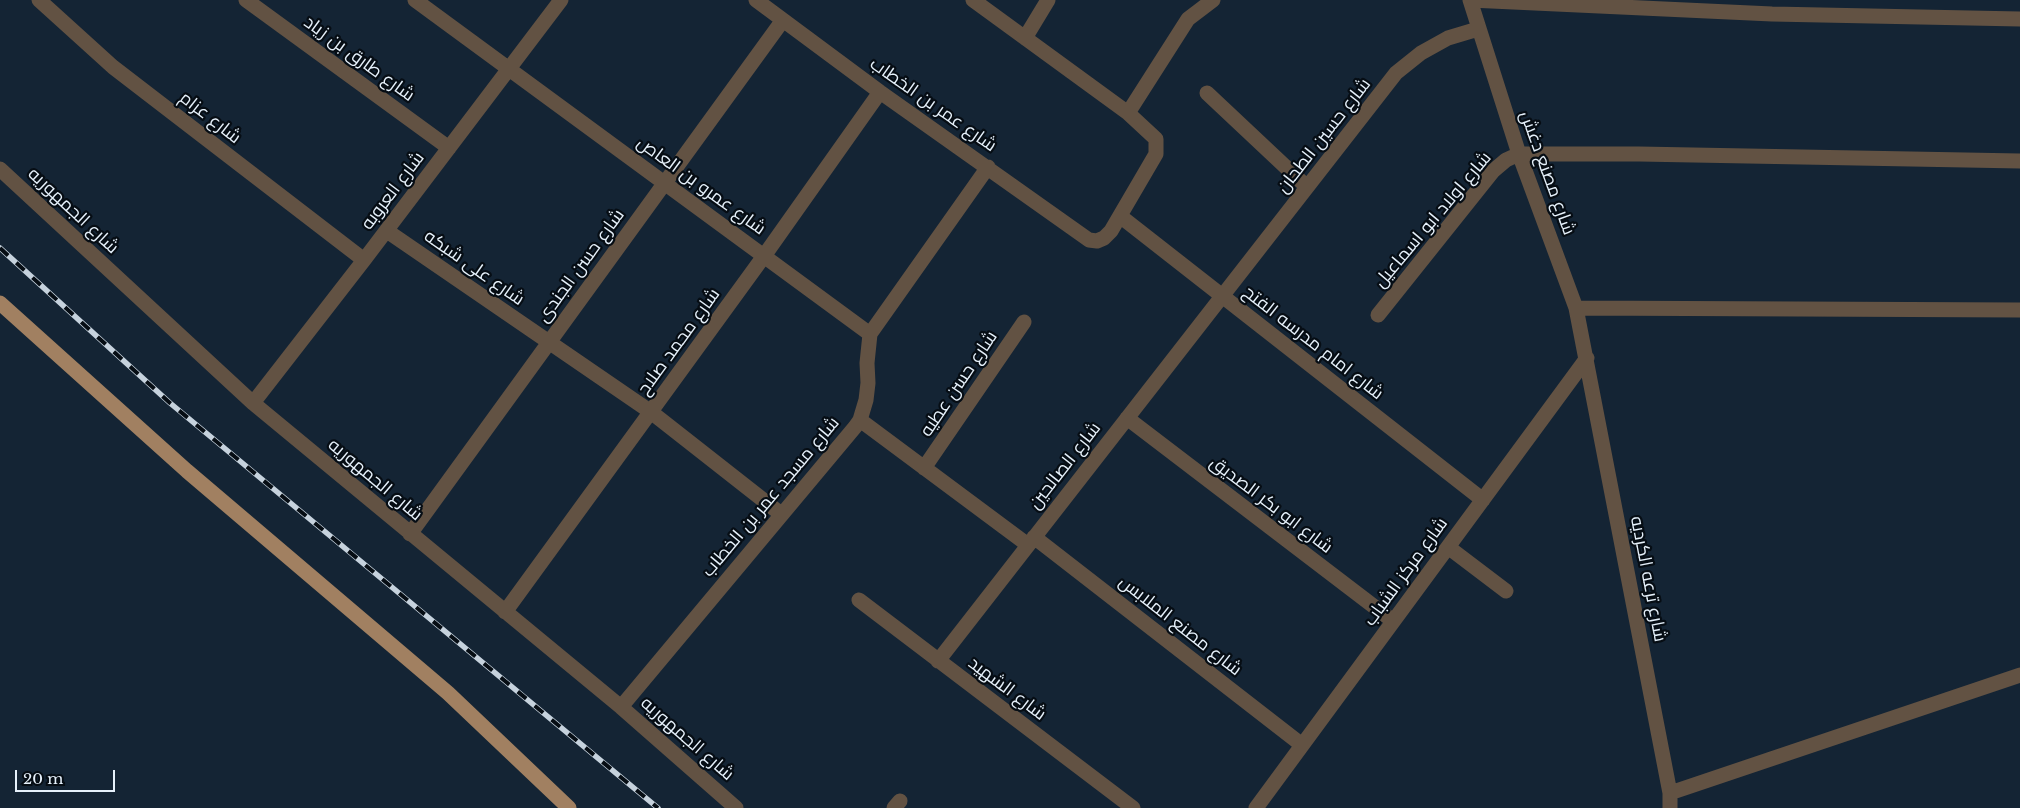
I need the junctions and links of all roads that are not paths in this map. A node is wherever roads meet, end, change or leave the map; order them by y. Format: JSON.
{"nodes":[{"id":1,"x":39,"y":0,"type":"edge"},
{"id":2,"x":246,"y":0,"type":"edge"},
{"id":3,"x":415,"y":0,"type":"edge"},
{"id":4,"x":561,"y":0,"type":"edge"},
{"id":5,"x":756,"y":0,"type":"edge"},
{"id":6,"x":973,"y":0,"type":"edge"},
{"id":7,"x":1048,"y":0,"type":"edge"},
{"id":8,"x":1214,"y":0,"type":"edge"},
{"id":9,"x":1470,"y":0,"type":"edge"},
{"id":10,"x":2020,"y":19,"type":"edge"},
{"id":11,"x":783,"y":20,"type":"junction"},
{"id":12,"x":1478,"y":29,"type":"junction"},
{"id":13,"x":1025,"y":38,"type":"junction"},
{"id":14,"x":510,"y":68,"type":"junction"},
{"id":15,"x":880,"y":92,"type":"junction"},
{"id":16,"x":1206,"y":93,"type":"dead end"},
{"id":17,"x":1128,"y":113,"type":"junction"},
{"id":18,"x":449,"y":148,"type":"junction"},
{"id":19,"x":1519,"y":154,"type":"junction"},
{"id":20,"x":2020,"y":161,"type":"edge"},
{"id":21,"x":988,"y":167,"type":"junction"},
{"id":22,"x":0,"y":169,"type":"edge"},
{"id":23,"x":664,"y":182,"type":"junction"},
{"id":24,"x":1307,"y":187,"type":"junction"},
{"id":25,"x":1120,"y":216,"type":"junction"},
{"id":26,"x":387,"y":230,"type":"junction"},
{"id":27,"x":764,"y":256,"type":"junction"},
{"id":28,"x":364,"y":260,"type":"junction"},
{"id":29,"x":1223,"y":296,"type":"junction"},
{"id":30,"x":0,"y":303,"type":"edge"},
{"id":31,"x":1576,"y":308,"type":"junction"},
{"id":32,"x":2020,"y":310,"type":"edge"},
{"id":33,"x":1378,"y":315,"type":"dead end"},
{"id":34,"x":1024,"y":322,"type":"dead end"},
{"id":35,"x":870,"y":334,"type":"junction"},
{"id":36,"x":549,"y":342,"type":"junction"},
{"id":37,"x":1587,"y":358,"type":"junction"},
{"id":38,"x":253,"y":403,"type":"junction"},
{"id":39,"x":651,"y":412,"type":"junction"},
{"id":40,"x":1127,"y":418,"type":"junction"},
{"id":41,"x":860,"y":420,"type":"junction"},
{"id":42,"x":924,"y":468,"type":"junction"},
{"id":43,"x":1483,"y":500,"type":"junction"},
{"id":44,"x":781,"y":514,"type":"junction"},
{"id":45,"x":410,"y":534,"type":"junction"},
{"id":46,"x":1031,"y":541,"type":"junction"},
{"id":47,"x":1448,"y":547,"type":"junction"},
{"id":48,"x":1506,"y":591,"type":"dead end"},
{"id":49,"x":859,"y":600,"type":"dead end"},
{"id":50,"x":505,"y":612,"type":"junction"},
{"id":51,"x":1393,"y":621,"type":"junction"},
{"id":52,"x":938,"y":661,"type":"junction"},
{"id":53,"x":2020,"y":675,"type":"edge"},
{"id":54,"x":621,"y":707,"type":"junction"},
{"id":55,"x":1302,"y":745,"type":"junction"},
{"id":56,"x":1670,"y":801,"type":"edge"},
{"id":57,"x":569,"y":808,"type":"edge"},
{"id":58,"x":736,"y":808,"type":"edge"},
{"id":59,"x":1133,"y":808,"type":"edge"},
{"id":60,"x":1256,"y":808,"type":"edge"}],
"edges":[{"from":1,"to":28,"type":"street","name":"شارع عزام"},
{"from":2,"to":18,"type":"street","name":"شارع طارق بن زياد"},
{"from":3,"to":14,"type":"street","name":"شارع عمرو بن العاص"},
{"from":4,"to":14,"type":"street","name":"شارع العروبه"},
{"from":5,"to":11,"type":"street","name":"شارع عمر بن الخطاب"},
{"from":6,"to":13,"type":"street"},
{"from":7,"to":13,"type":"street"},
{"from":8,"to":17,"type":"street"},
{"from":9,"to":10,"type":"street"},
{"from":9,"to":12,"type":"street","name":"شارع مصنع دغش"},
{"from":11,"to":15,"type":"street","name":"شارع عمر بن الخطاب"},
{"from":11,"to":23,"type":"street","name":"شارع حسن الجندى"},
{"from":12,"to":19,"type":"street","name":"شارع مصنع دغش"},
{"from":12,"to":24,"type":"street","name":"شارع حسين الطحان"},
{"from":13,"to":17,"type":"street"},
{"from":14,"to":18,"type":"street","name":"شارع العروبه"},
{"from":14,"to":23,"type":"street","name":"شارع عمرو بن العاص"},
{"from":15,"to":21,"type":"street","name":"شارع عمر بن الخطاب"},
{"from":15,"to":27,"type":"street","name":"شارع محمد صلاح"},
{"from":16,"to":24,"type":"street"},
{"from":17,"to":25,"type":"street"},
{"from":18,"to":26,"type":"street","name":"شارع العروبه"},
{"from":19,"to":20,"type":"street"},
{"from":19,"to":31,"type":"street","name":"شارع مصنع دغش"},
{"from":19,"to":33,"type":"street","name":"شارع اولاد ابو اسماعيل"},
{"from":21,"to":25,"type":"street","name":"شارع عمر بن الخطاب"},
{"from":21,"to":35,"type":"street","name":"شارع مسجد عمر بن الخطاب"},
{"from":22,"to":38,"type":"street","name":"شارع الجمهوريه"},
{"from":23,"to":27,"type":"street","name":"شارع عمرو بن العاص"},
{"from":23,"to":36,"type":"street","name":"شارع حسن الجندى"},
{"from":24,"to":29,"type":"street","name":"شارع حسين الطحان"},
{"from":25,"to":29,"type":"street","name":"شارع امام مدرسه الفتح"},
{"from":26,"to":28,"type":"street","name":"شارع العروبه"},
{"from":26,"to":36,"type":"street","name":"شارع على شبكه"},
{"from":27,"to":35,"type":"street","name":"شارع عمرو بن العاص"},
{"from":27,"to":39,"type":"street","name":"شارع محمد صلاح"},
{"from":28,"to":38,"type":"street","name":"شارع العروبه"},
{"from":29,"to":40,"type":"street","name":"شارع الصالحين"},
{"from":29,"to":43,"type":"street","name":"شارع امام مدرسه الفتح"},
{"from":30,"to":57,"type":"main road"},
{"from":31,"to":32,"type":"street"},
{"from":31,"to":37,"type":"street","name":"شارع مصنع دغش"},
{"from":34,"to":42,"type":"street","name":"شارع حسن عطيه"},
{"from":35,"to":41,"type":"street","name":"شارع مسجد عمر بن الخطاب"},
{"from":36,"to":39,"type":"street","name":"شارع على شبكه"},
{"from":36,"to":45,"type":"street","name":"شارع حسن الجندى"},
{"from":37,"to":43,"type":"street","name":"شارع مركز الشباب"},
{"from":37,"to":56,"type":"street","name":"شارع ترعه الكرديه"},
{"from":38,"to":45,"type":"street","name":"شارع الجمهوريه"},
{"from":39,"to":44,"type":"street","name":"شارع على شبكه"},
{"from":39,"to":50,"type":"street","name":"شارع محمد صلاح"},
{"from":40,"to":46,"type":"street","name":"شارع الصالحين"},
{"from":40,"to":51,"type":"street","name":"شارع ابو بكر الصديق"},
{"from":41,"to":42,"type":"street","name":"شارع مصنع الملابس"},
{"from":41,"to":44,"type":"street","name":"شارع مسجد عمر بن الخطاب"},
{"from":42,"to":46,"type":"street","name":"شارع مصنع الملابس"},
{"from":43,"to":47,"type":"street","name":"شارع مركز الشباب"},
{"from":44,"to":54,"type":"street","name":"شارع مسجد عمر بن الخطاب"},
{"from":45,"to":50,"type":"street","name":"شارع الجمهوريه"},
{"from":46,"to":52,"type":"street","name":"شارع الصالحين"},
{"from":46,"to":55,"type":"street","name":"شارع مصنع الملابس"},
{"from":47,"to":48,"type":"street"},
{"from":47,"to":51,"type":"street","name":"شارع مركز الشباب"},
{"from":49,"to":52,"type":"street","name":"شارع الشهيد"},
{"from":50,"to":54,"type":"street","name":"شارع الجمهوريه"},
{"from":51,"to":55,"type":"street","name":"شارع مركز الشباب"},
{"from":52,"to":59,"type":"street","name":"شارع الشهيد"},
{"from":53,"to":56,"type":"street"},
{"from":54,"to":58,"type":"street","name":"شارع الجمهوريه"},
{"from":55,"to":60,"type":"street","name":"شارع مركز الشباب"}]}
